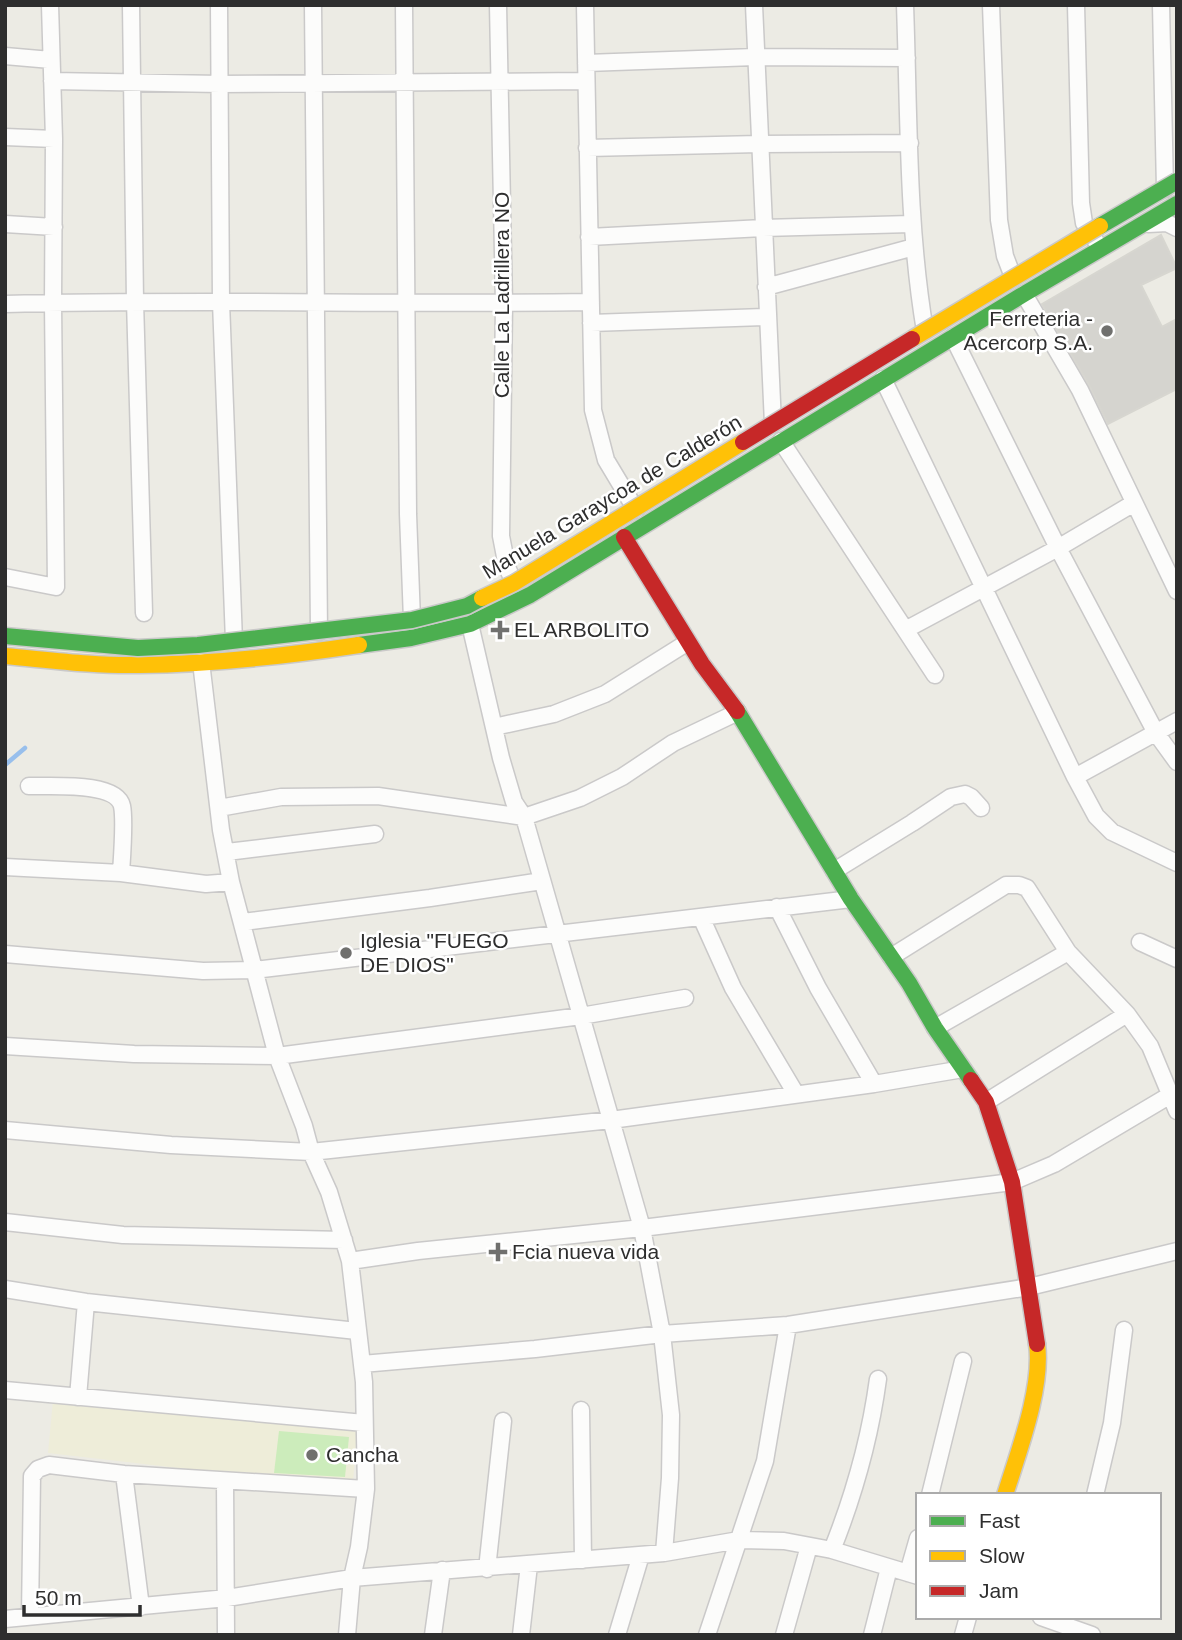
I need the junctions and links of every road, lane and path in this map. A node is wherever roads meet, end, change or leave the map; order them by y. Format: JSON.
{"nodes":[{"id":1,"x":50,"y":5,"type":"edge"},
{"id":2,"x":131,"y":5,"type":"edge"},
{"id":3,"x":219,"y":5,"type":"edge"},
{"id":4,"x":313,"y":5,"type":"edge"},
{"id":5,"x":404,"y":5,"type":"edge"},
{"id":6,"x":498,"y":5,"type":"edge"},
{"id":7,"x":585,"y":5,"type":"edge"},
{"id":8,"x":754,"y":5,"type":"edge"},
{"id":9,"x":905,"y":5,"type":"edge"},
{"id":10,"x":991,"y":5,"type":"edge"},
{"id":11,"x":1076,"y":5,"type":"edge"},
{"id":12,"x":1161,"y":5,"type":"edge"},
{"id":13,"x":5,"y":56,"type":"edge"},
{"id":14,"x":755,"y":57,"type":"junction"},
{"id":15,"x":907,"y":58,"type":"junction"},
{"id":16,"x":51,"y":60,"type":"junction"},
{"id":17,"x":586,"y":63,"type":"junction"},
{"id":18,"x":52,"y":81,"type":"junction"},
{"id":19,"x":585,"y":81,"type":"junction"},
{"id":20,"x":131,"y":82,"type":"junction"},
{"id":21,"x":405,"y":82,"type":"junction"},
{"id":22,"x":498,"y":82,"type":"junction"},
{"id":23,"x":314,"y":83,"type":"junction"},
{"id":24,"x":220,"y":84,"type":"junction"},
{"id":25,"x":5,"y":137,"type":"edge"},
{"id":26,"x":54,"y":139,"type":"junction"},
{"id":27,"x":910,"y":143,"type":"junction"},
{"id":28,"x":759,"y":144,"type":"junction"},
{"id":29,"x":587,"y":148,"type":"junction"},
{"id":30,"x":1171,"y":185,"type":"edge"},
{"id":31,"x":1177,"y":204,"type":"edge"},
{"id":32,"x":5,"y":224,"type":"edge"},
{"id":33,"x":911,"y":224,"type":"junction"},
{"id":34,"x":1142,"y":225,"type":"junction"},
{"id":35,"x":54,"y":227,"type":"junction"},
{"id":36,"x":763,"y":228,"type":"junction"},
{"id":37,"x":1177,"y":228,"type":"edge"},
{"id":38,"x":1089,"y":233,"type":"junction"},
{"id":39,"x":589,"y":237,"type":"junction"},
{"id":40,"x":914,"y":247,"type":"junction"},
{"id":41,"x":1102,"y":247,"type":"junction"},
{"id":42,"x":1013,"y":277,"type":"junction"},
{"id":43,"x":766,"y":287,"type":"junction"},
{"id":44,"x":1024,"y":294,"type":"junction"},
{"id":45,"x":135,"y":301,"type":"junction"},
{"id":46,"x":221,"y":302,"type":"junction"},
{"id":47,"x":591,"y":302,"type":"junction"},
{"id":48,"x":53,"y":303,"type":"junction"},
{"id":49,"x":5,"y":304,"type":"edge"},
{"id":50,"x":316,"y":304,"type":"junction"},
{"id":51,"x":406,"y":304,"type":"junction"},
{"id":52,"x":504,"y":304,"type":"junction"},
{"id":53,"x":767,"y":317,"type":"junction"},
{"id":54,"x":591,"y":323,"type":"junction"},
{"id":55,"x":925,"y":331,"type":"junction"},
{"id":56,"x":953,"y":338,"type":"junction"},
{"id":57,"x":883,"y":379,"type":"junction"},
{"id":58,"x":773,"y":424,"type":"junction"},
{"id":59,"x":781,"y":441,"type":"junction"},
{"id":60,"x":1134,"y":503,"type":"junction"},
{"id":61,"x":636,"y":509,"type":"junction"},
{"id":62,"x":624,"y":537,"type":"junction"},
{"id":63,"x":1058,"y":548,"type":"junction"},
{"id":64,"x":5,"y":577,"type":"edge"},
{"id":65,"x":514,"y":583,"type":"junction"},
{"id":66,"x":984,"y":586,"type":"junction"},
{"id":67,"x":1177,"y":591,"type":"edge"},
{"id":68,"x":144,"y":612,"type":"dead end"},
{"id":69,"x":412,"y":620,"type":"junction"},
{"id":70,"x":470,"y":624,"type":"junction"},
{"id":71,"x":906,"y":629,"type":"junction"},
{"id":72,"x":319,"y":632,"type":"junction"},
{"id":73,"x":5,"y":636,"type":"edge"},
{"id":74,"x":234,"y":641,"type":"junction"},
{"id":75,"x":688,"y":642,"type":"junction"},
{"id":76,"x":5,"y":656,"type":"edge"},
{"id":77,"x":201,"y":662,"type":"junction"},
{"id":78,"x":935,"y":675,"type":"dead end"},
{"id":79,"x":738,"y":712,"type":"junction"},
{"id":80,"x":1177,"y":721,"type":"edge"},
{"id":81,"x":494,"y":727,"type":"junction"},
{"id":82,"x":1156,"y":733,"type":"junction"},
{"id":83,"x":1177,"y":762,"type":"edge"},
{"id":84,"x":1075,"y":777,"type":"junction"},
{"id":85,"x":29,"y":786,"type":"dead end"},
{"id":86,"x":219,"y":805,"type":"junction"},
{"id":87,"x":981,"y":807,"type":"dead end"},
{"id":88,"x":524,"y":817,"type":"junction"},
{"id":89,"x":375,"y":834,"type":"dead end"},
{"id":90,"x":227,"y":852,"type":"junction"},
{"id":91,"x":1177,"y":863,"type":"edge"},
{"id":92,"x":5,"y":867,"type":"edge"},
{"id":93,"x":834,"y":871,"type":"junction"},
{"id":94,"x":121,"y":873,"type":"junction"},
{"id":95,"x":542,"y":881,"type":"junction"},
{"id":96,"x":231,"y":882,"type":"junction"},
{"id":97,"x":851,"y":899,"type":"junction"},
{"id":98,"x":777,"y":907,"type":"junction"},
{"id":99,"x":701,"y":917,"type":"junction"},
{"id":100,"x":243,"y":922,"type":"junction"},
{"id":101,"x":556,"y":933,"type":"junction"},
{"id":102,"x":1140,"y":942,"type":"dead end"},
{"id":103,"x":1068,"y":952,"type":"junction"},
{"id":104,"x":5,"y":954,"type":"edge"},
{"id":105,"x":891,"y":957,"type":"junction"},
{"id":106,"x":1177,"y":959,"type":"edge"},
{"id":107,"x":254,"y":970,"type":"junction"},
{"id":108,"x":685,"y":998,"type":"dead end"},
{"id":109,"x":1127,"y":1014,"type":"junction"},
{"id":110,"x":581,"y":1016,"type":"junction"},
{"id":111,"x":935,"y":1028,"type":"junction"},
{"id":112,"x":5,"y":1046,"type":"edge"},
{"id":113,"x":276,"y":1056,"type":"junction"},
{"id":114,"x":963,"y":1069,"type":"junction"},
{"id":115,"x":874,"y":1084,"type":"junction"},
{"id":116,"x":796,"y":1094,"type":"junction"},
{"id":117,"x":1172,"y":1094,"type":"junction"},
{"id":118,"x":986,"y":1102,"type":"junction"},
{"id":119,"x":1177,"y":1111,"type":"edge"},
{"id":120,"x":611,"y":1120,"type":"junction"},
{"id":121,"x":5,"y":1130,"type":"edge"},
{"id":122,"x":311,"y":1152,"type":"junction"},
{"id":123,"x":1012,"y":1182,"type":"junction"},
{"id":124,"x":5,"y":1222,"type":"edge"},
{"id":125,"x":642,"y":1228,"type":"junction"},
{"id":126,"x":344,"y":1240,"type":"junction"},
{"id":127,"x":1177,"y":1251,"type":"edge"},
{"id":128,"x":349,"y":1261,"type":"junction"},
{"id":129,"x":1029,"y":1287,"type":"junction"},
{"id":130,"x":5,"y":1289,"type":"edge"},
{"id":131,"x":86,"y":1302,"type":"junction"},
{"id":132,"x":788,"y":1325,"type":"junction"},
{"id":133,"x":1124,"y":1330,"type":"dead end"},
{"id":134,"x":357,"y":1331,"type":"junction"},
{"id":135,"x":663,"y":1334,"type":"junction"},
{"id":136,"x":962,"y":1361,"type":"dead end"},
{"id":137,"x":362,"y":1364,"type":"junction"},
{"id":138,"x":878,"y":1379,"type":"dead end"},
{"id":139,"x":5,"y":1390,"type":"edge"},
{"id":140,"x":78,"y":1397,"type":"junction"},
{"id":141,"x":581,"y":1410,"type":"dead end"},
{"id":142,"x":503,"y":1421,"type":"dead end"},
{"id":143,"x":364,"y":1423,"type":"junction"},
{"id":144,"x":124,"y":1474,"type":"junction"},
{"id":145,"x":225,"y":1481,"type":"junction"},
{"id":146,"x":366,"y":1489,"type":"junction"},
{"id":147,"x":930,"y":1493,"type":"edge"},
{"id":148,"x":1006,"y":1493,"type":"edge"},
{"id":149,"x":1095,"y":1493,"type":"edge"},
{"id":150,"x":739,"y":1540,"type":"junction"},
{"id":151,"x":808,"y":1546,"type":"junction"},
{"id":152,"x":832,"y":1550,"type":"junction"},
{"id":153,"x":664,"y":1553,"type":"junction"},
{"id":154,"x":916,"y":1553,"type":"edge"},
{"id":155,"x":641,"y":1555,"type":"junction"},
{"id":156,"x":583,"y":1560,"type":"junction"},
{"id":157,"x":529,"y":1565,"type":"junction"},
{"id":158,"x":889,"y":1568,"type":"junction"},
{"id":159,"x":487,"y":1569,"type":"junction"},
{"id":160,"x":442,"y":1570,"type":"junction"},
{"id":161,"x":913,"y":1575,"type":"edge"},
{"id":162,"x":352,"y":1578,"type":"junction"},
{"id":163,"x":227,"y":1598,"type":"junction"},
{"id":164,"x":141,"y":1607,"type":"junction"},
{"id":165,"x":30,"y":1616,"type":"junction"},
{"id":166,"x":5,"y":1619,"type":"edge"},
{"id":167,"x":1058,"y":1625,"type":"edge"},
{"id":168,"x":226,"y":1635,"type":"edge"},
{"id":169,"x":347,"y":1635,"type":"edge"},
{"id":170,"x":433,"y":1635,"type":"edge"},
{"id":171,"x":521,"y":1635,"type":"edge"},
{"id":172,"x":617,"y":1635,"type":"edge"},
{"id":173,"x":707,"y":1635,"type":"edge"},
{"id":174,"x":784,"y":1635,"type":"edge"},
{"id":175,"x":872,"y":1635,"type":"edge"},
{"id":176,"x":1092,"y":1635,"type":"edge"}],
"edges":[{"from":1,"to":16,"type":"street"},
{"from":2,"to":20,"type":"street"},
{"from":3,"to":24,"type":"street"},
{"from":4,"to":23,"type":"street"},
{"from":5,"to":21,"type":"street"},
{"from":6,"to":22,"type":"street","name":"Calle La Ladrillera NO"},
{"from":7,"to":17,"type":"street"},
{"from":8,"to":14,"type":"street"},
{"from":9,"to":15,"type":"street"},
{"from":10,"to":42,"type":"street"},
{"from":11,"to":38,"type":"street"},
{"from":12,"to":30,"type":"street"},
{"from":13,"to":16,"type":"street"},
{"from":14,"to":15,"type":"street"},
{"from":14,"to":17,"type":"street"},
{"from":14,"to":28,"type":"street"},
{"from":15,"to":27,"type":"street"},
{"from":16,"to":18,"type":"street"},
{"from":17,"to":19,"type":"street"},
{"from":18,"to":20,"type":"street"},
{"from":18,"to":26,"type":"street"},
{"from":19,"to":22,"type":"street"},
{"from":19,"to":29,"type":"street"},
{"from":20,"to":24,"type":"street"},
{"from":20,"to":45,"type":"street"},
{"from":21,"to":22,"type":"street"},
{"from":21,"to":23,"type":"street"},
{"from":21,"to":51,"type":"street"},
{"from":22,"to":52,"type":"street","name":"Calle La Ladrillera NO"},
{"from":23,"to":24,"type":"street"},
{"from":23,"to":50,"type":"street"},
{"from":24,"to":46,"type":"street"},
{"from":25,"to":26,"type":"street"},
{"from":26,"to":35,"type":"street"},
{"from":27,"to":28,"type":"street"},
{"from":27,"to":33,"type":"street"},
{"from":28,"to":29,"type":"street"},
{"from":28,"to":36,"type":"street"},
{"from":29,"to":39,"type":"street"},
{"from":30,"to":38,"type":"street","name":"Manuela Garaycoa de Calderón","bridge":true},
{"from":31,"to":34,"type":"street","name":"Manuela Garaycoa de Calderón"},
{"from":32,"to":35,"type":"street"},
{"from":33,"to":36,"type":"street"},
{"from":33,"to":40,"type":"street"},
{"from":34,"to":37,"type":"street"},
{"from":34,"to":41,"type":"street","name":"Manuela Garaycoa de Calderón"},
{"from":35,"to":48,"type":"street"},
{"from":36,"to":39,"type":"street"},
{"from":36,"to":43,"type":"street"},
{"from":38,"to":41,"type":"street"},
{"from":38,"to":42,"type":"street","name":"Manuela Garaycoa de Calderón","bridge":true},
{"from":39,"to":47,"type":"street"},
{"from":40,"to":43,"type":"street"},
{"from":40,"to":55,"type":"street"},
{"from":41,"to":44,"type":"street","name":"Manuela Garaycoa de Calderón"},
{"from":42,"to":55,"type":"street","name":"Manuela Garaycoa de Calderón","bridge":true},
{"from":43,"to":53,"type":"street"},
{"from":44,"to":56,"type":"street","name":"Manuela Garaycoa de Calderón"},
{"from":44,"to":60,"type":"street"},
{"from":45,"to":46,"type":"street"},
{"from":45,"to":48,"type":"street"},
{"from":45,"to":68,"type":"street"},
{"from":46,"to":50,"type":"street"},
{"from":46,"to":74,"type":"street"},
{"from":47,"to":52,"type":"street"},
{"from":47,"to":54,"type":"street"},
{"from":48,"to":49,"type":"street"},
{"from":48,"to":64,"type":"street"},
{"from":50,"to":51,"type":"street"},
{"from":50,"to":72,"type":"street"},
{"from":51,"to":52,"type":"street"},
{"from":51,"to":69,"type":"street"},
{"from":52,"to":65,"type":"street","name":"Calle La Ladrillera NO"},
{"from":53,"to":54,"type":"street"},
{"from":53,"to":58,"type":"street"},
{"from":54,"to":61,"type":"street"},
{"from":55,"to":58,"type":"street","name":"Manuela Garaycoa de Calderón","bridge":true},
{"from":56,"to":57,"type":"street","name":"Manuela Garaycoa de Calderón"},
{"from":56,"to":63,"type":"street"},
{"from":57,"to":59,"type":"street","name":"Manuela Garaycoa de Calderón"},
{"from":57,"to":66,"type":"street"},
{"from":58,"to":61,"type":"street","name":"Manuela Garaycoa de Calderón","bridge":true},
{"from":59,"to":62,"type":"street","name":"Manuela Garaycoa de Calderón"},
{"from":59,"to":71,"type":"street"},
{"from":60,"to":63,"type":"street"},
{"from":60,"to":67,"type":"street"},
{"from":61,"to":65,"type":"street","name":"Manuela Garaycoa de Calderón","bridge":true},
{"from":62,"to":70,"type":"street","name":"Manuela Garaycoa de Calderón"},
{"from":62,"to":75,"type":"street"},
{"from":63,"to":66,"type":"street"},
{"from":63,"to":82,"type":"street"},
{"from":65,"to":69,"type":"street","name":"Manuela Garaycoa de Calderón","bridge":true},
{"from":66,"to":71,"type":"street"},
{"from":66,"to":84,"type":"street"},
{"from":69,"to":72,"type":"street","name":"Manuela Garaycoa de Calderón","bridge":true},
{"from":70,"to":77,"type":"street","name":"Manuela Garaycoa de Calderón"},
{"from":70,"to":81,"type":"street"},
{"from":71,"to":78,"type":"street"},
{"from":72,"to":74,"type":"street","name":"Manuela Garaycoa de Calderón","bridge":true},
{"from":73,"to":74,"type":"street","name":"Manuela Garaycoa de Calderón","bridge":true},
{"from":75,"to":79,"type":"street"},
{"from":75,"to":81,"type":"street"},
{"from":76,"to":77,"type":"street","name":"Manuela Garaycoa de Calderón"},
{"from":77,"to":86,"type":"street"},
{"from":79,"to":88,"type":"street"},
{"from":79,"to":93,"type":"street"},
{"from":80,"to":82,"type":"street"},
{"from":81,"to":88,"type":"street"},
{"from":82,"to":83,"type":"street"},
{"from":82,"to":84,"type":"street"},
{"from":84,"to":91,"type":"street"},
{"from":85,"to":94,"type":"street"},
{"from":86,"to":88,"type":"street"},
{"from":86,"to":90,"type":"street"},
{"from":87,"to":93,"type":"street"},
{"from":88,"to":95,"type":"street"},
{"from":89,"to":90,"type":"street"},
{"from":90,"to":96,"type":"street"},
{"from":92,"to":94,"type":"street"},
{"from":93,"to":97,"type":"street"},
{"from":94,"to":96,"type":"street"},
{"from":95,"to":100,"type":"street"},
{"from":95,"to":101,"type":"street"},
{"from":96,"to":100,"type":"street"},
{"from":97,"to":98,"type":"street"},
{"from":97,"to":105,"type":"street"},
{"from":98,"to":99,"type":"street"},
{"from":98,"to":115,"type":"street"},
{"from":99,"to":101,"type":"street"},
{"from":99,"to":116,"type":"street"},
{"from":100,"to":107,"type":"street"},
{"from":101,"to":107,"type":"street"},
{"from":101,"to":110,"type":"street"},
{"from":102,"to":106,"type":"street"},
{"from":103,"to":105,"type":"street"},
{"from":103,"to":109,"type":"street"},
{"from":103,"to":111,"type":"street"},
{"from":104,"to":107,"type":"street"},
{"from":105,"to":111,"type":"street"},
{"from":107,"to":113,"type":"street"},
{"from":108,"to":110,"type":"street"},
{"from":109,"to":117,"type":"street"},
{"from":109,"to":118,"type":"street"},
{"from":110,"to":113,"type":"street"},
{"from":110,"to":120,"type":"street"},
{"from":111,"to":114,"type":"street"},
{"from":112,"to":113,"type":"street"},
{"from":113,"to":122,"type":"street"},
{"from":114,"to":115,"type":"street"},
{"from":114,"to":118,"type":"street"},
{"from":115,"to":116,"type":"street"},
{"from":116,"to":120,"type":"street"},
{"from":117,"to":119,"type":"street"},
{"from":117,"to":123,"type":"street"},
{"from":118,"to":123,"type":"street"},
{"from":120,"to":122,"type":"street"},
{"from":120,"to":125,"type":"street"},
{"from":121,"to":122,"type":"street"},
{"from":122,"to":126,"type":"street"},
{"from":123,"to":125,"type":"street"},
{"from":123,"to":129,"type":"street"},
{"from":124,"to":126,"type":"street"},
{"from":125,"to":128,"type":"street"},
{"from":125,"to":135,"type":"street"},
{"from":126,"to":128,"type":"street"},
{"from":127,"to":129,"type":"street"},
{"from":128,"to":134,"type":"street"},
{"from":129,"to":132,"type":"street"},
{"from":129,"to":148,"type":"street"},
{"from":130,"to":131,"type":"street"},
{"from":131,"to":134,"type":"street"},
{"from":131,"to":140,"type":"street"},
{"from":132,"to":135,"type":"street"},
{"from":132,"to":150,"type":"street"},
{"from":133,"to":149,"type":"street"},
{"from":134,"to":137,"type":"street"},
{"from":135,"to":137,"type":"street"},
{"from":135,"to":153,"type":"street"},
{"from":136,"to":147,"type":"street"},
{"from":137,"to":143,"type":"street"},
{"from":138,"to":152,"type":"street"},
{"from":139,"to":140,"type":"street"},
{"from":140,"to":143,"type":"street"},
{"from":141,"to":156,"type":"street"},
{"from":142,"to":159,"type":"street"},
{"from":143,"to":146,"type":"street"},
{"from":144,"to":145,"type":"street"},
{"from":144,"to":164,"type":"street"},
{"from":144,"to":165,"type":"street"},
{"from":145,"to":146,"type":"street"},
{"from":145,"to":163,"type":"street"},
{"from":146,"to":162,"type":"street"},
{"from":150,"to":151,"type":"street"},
{"from":150,"to":153,"type":"street"},
{"from":150,"to":173,"type":"street"},
{"from":151,"to":152,"type":"street"},
{"from":151,"to":174,"type":"street"},
{"from":152,"to":158,"type":"street"},
{"from":153,"to":155,"type":"street"},
{"from":154,"to":161,"type":"street"},
{"from":155,"to":156,"type":"street"},
{"from":155,"to":172,"type":"street"},
{"from":156,"to":157,"type":"street"},
{"from":157,"to":159,"type":"street"},
{"from":157,"to":171,"type":"street"},
{"from":158,"to":161,"type":"street"},
{"from":158,"to":175,"type":"street"},
{"from":159,"to":160,"type":"street"},
{"from":160,"to":162,"type":"street"},
{"from":160,"to":170,"type":"street"},
{"from":162,"to":163,"type":"street"},
{"from":162,"to":169,"type":"street"},
{"from":163,"to":164,"type":"street"},
{"from":163,"to":168,"type":"street"},
{"from":164,"to":165,"type":"street"},
{"from":165,"to":166,"type":"street"},
{"from":167,"to":176,"type":"street"}]}
